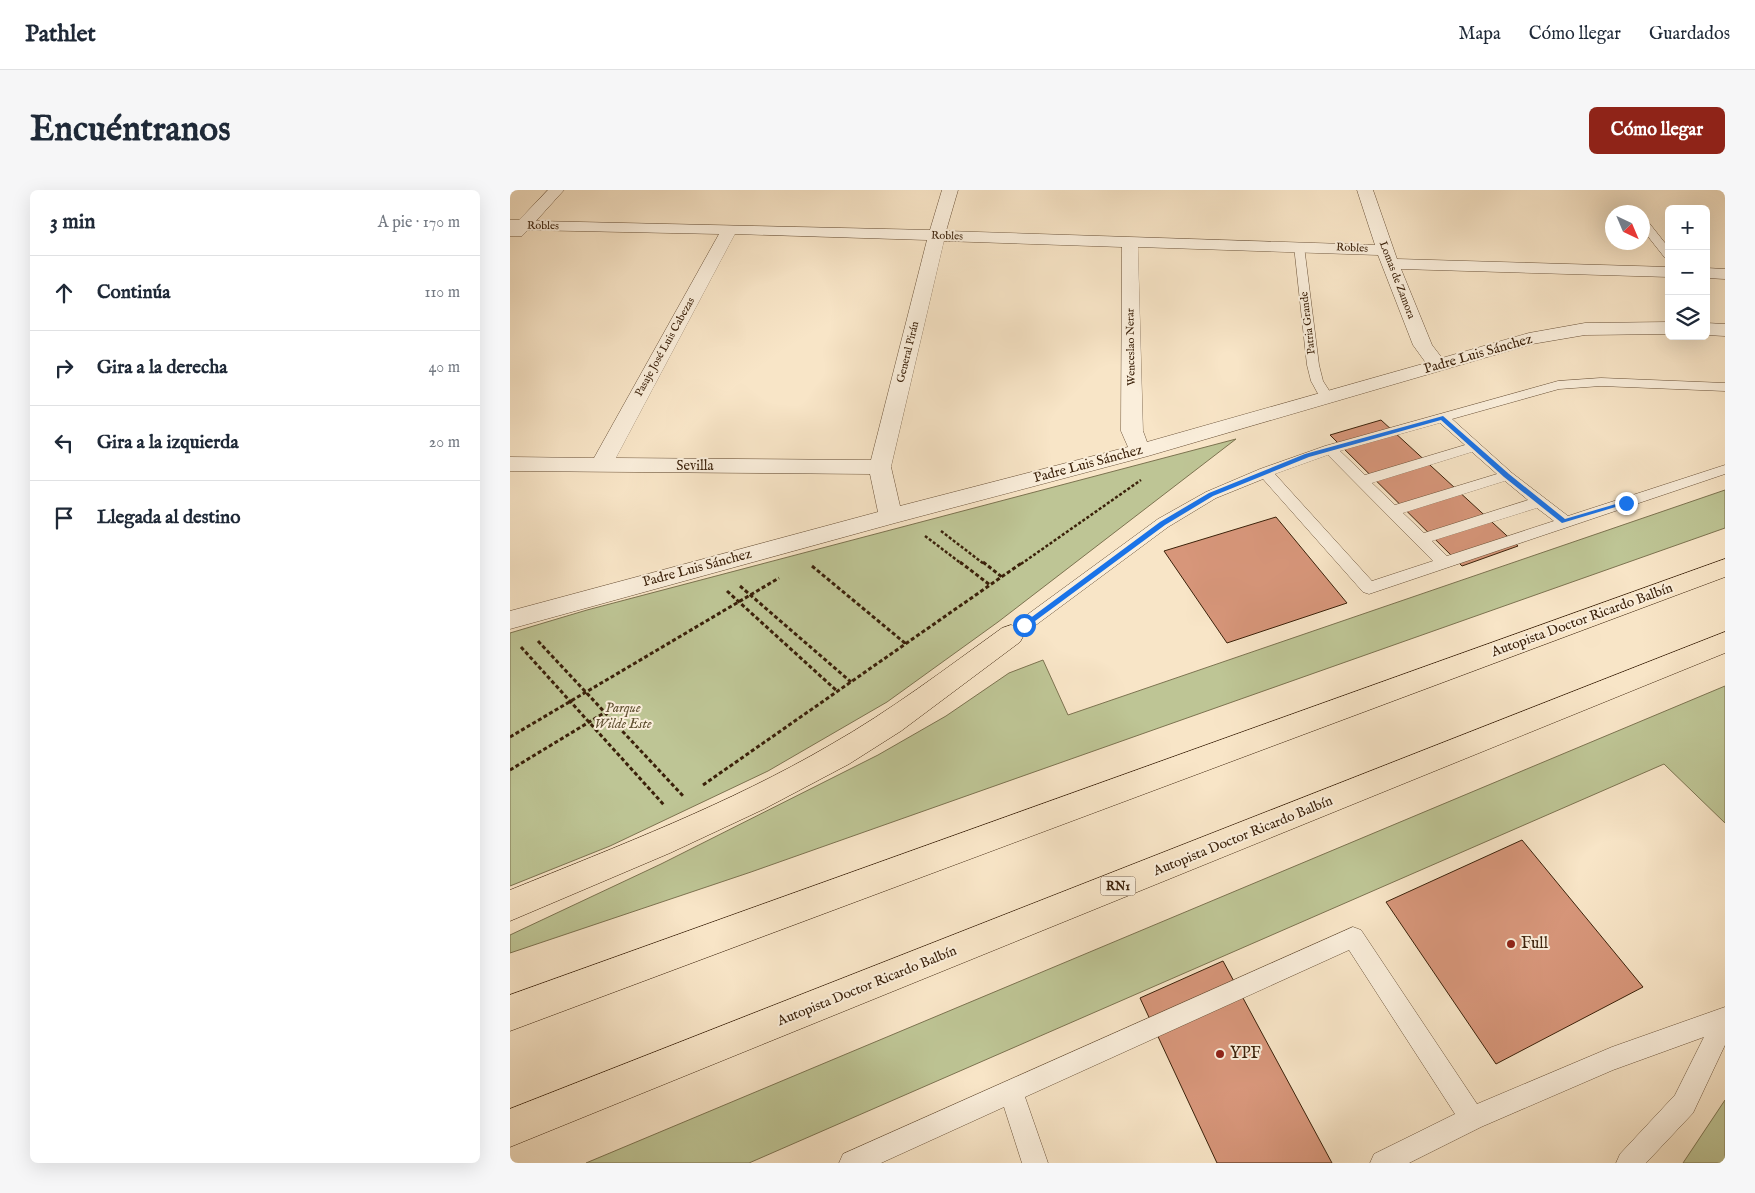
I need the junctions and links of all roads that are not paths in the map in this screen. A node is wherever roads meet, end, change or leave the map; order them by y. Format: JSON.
{"nodes":[{"id":1,"x":556,"y":190,"type":"edge"},
{"id":2,"x":950,"y":190,"type":"edge"},
{"id":3,"x":1365,"y":190,"type":"edge"},
{"id":4,"x":517,"y":225,"type":"edge"},
{"id":5,"x":730,"y":229,"type":"junction"},
{"id":6,"x":1650,"y":232,"type":"edge"},
{"id":7,"x":937,"y":235,"type":"junction"},
{"id":8,"x":510,"y":240,"type":"edge"},
{"id":9,"x":1130,"y":242,"type":"junction"},
{"id":10,"x":1299,"y":246,"type":"junction"},
{"id":11,"x":1665,"y":251,"type":"edge"},
{"id":12,"x":1388,"y":257,"type":"junction"},
{"id":13,"x":1665,"y":272,"type":"edge"},
{"id":14,"x":1710,"y":273,"type":"edge"},
{"id":15,"x":1725,"y":274,"type":"edge"},
{"id":16,"x":1665,"y":328,"type":"edge"},
{"id":17,"x":1710,"y":329,"type":"edge"},
{"id":18,"x":1725,"y":330,"type":"edge"},
{"id":19,"x":1438,"y":366,"type":"junction"},
{"id":20,"x":1725,"y":388,"type":"edge"},
{"id":21,"x":1327,"y":398,"type":"junction"},
{"id":22,"x":1443,"y":418,"type":"junction"},
{"id":23,"x":1474,"y":447,"type":"junction"},
{"id":24,"x":1330,"y":450,"type":"junction"},
{"id":25,"x":1140,"y":451,"type":"junction"},
{"id":26,"x":510,"y":464,"type":"edge"},
{"id":27,"x":601,"y":465,"type":"junction"},
{"id":28,"x":880,"y":467,"type":"junction"},
{"id":29,"x":1725,"y":469,"type":"edge"},
{"id":30,"x":1265,"y":472,"type":"junction"},
{"id":31,"x":1507,"y":476,"type":"junction"},
{"id":32,"x":1362,"y":481,"type":"junction"},
{"id":33,"x":1538,"y":502,"type":"junction"},
{"id":34,"x":1392,"y":511,"type":"junction"},
{"id":35,"x":891,"y":516,"type":"junction"},
{"id":36,"x":1564,"y":521,"type":"junction"},
{"id":37,"x":1422,"y":539,"type":"junction"},
{"id":38,"x":1445,"y":563,"type":"junction"},
{"id":39,"x":1725,"y":568,"type":"edge"},
{"id":40,"x":510,"y":620,"type":"edge"},
{"id":41,"x":1011,"y":635,"type":"joint"},
{"id":42,"x":1725,"y":642,"type":"edge"},
{"id":43,"x":510,"y":906,"type":"edge"},
{"id":44,"x":510,"y":1013,"type":"edge"},
{"id":45,"x":1725,"y":1019,"type":"edge"},
{"id":46,"x":1011,"y":1090,"type":"junction"},
{"id":47,"x":1472,"y":1118,"type":"junction"},
{"id":48,"x":510,"y":1128,"type":"edge"},
{"id":49,"x":852,"y":1163,"type":"edge"},
{"id":50,"x":1035,"y":1163,"type":"edge"},
{"id":51,"x":1383,"y":1163,"type":"edge"},
{"id":52,"x":1629,"y":1163,"type":"edge"}],
"edges":[{"from":1,"to":4,"type":"street"},
{"from":2,"to":7,"type":"street","name":"General Pirán"},
{"from":3,"to":12,"type":"street","name":"Lomas de Zamora"},
{"from":4,"to":5,"type":"street","name":"Robles"},
{"from":4,"to":8,"type":"street"},
{"from":5,"to":7,"type":"street","name":"Robles"},
{"from":5,"to":27,"type":"street","name":"Pasaje José Luis Cabezas"},
{"from":6,"to":11,"type":"lane"},
{"from":7,"to":9,"type":"street","name":"Robles"},
{"from":7,"to":28,"type":"street","name":"General Pirán"},
{"from":9,"to":10,"type":"street","name":"Robles"},
{"from":9,"to":25,"type":"street","name":"Wenceslao Nerar"},
{"from":10,"to":12,"type":"street","name":"Robles"},
{"from":10,"to":21,"type":"lane","name":"Patria Grande"},
{"from":12,"to":13,"type":"street","name":"Robles"},
{"from":12,"to":19,"type":"street","name":"Lomas de Zamora"},
{"from":14,"to":15,"type":"street"},
{"from":16,"to":19,"type":"street","name":"Padre Luis Sánchez"},
{"from":17,"to":18,"type":"street"},
{"from":19,"to":21,"type":"street","name":"Padre Luis Sánchez"},
{"from":20,"to":22,"type":"lane"},
{"from":21,"to":25,"type":"street","name":"Padre Luis Sánchez"},
{"from":22,"to":23,"type":"lane"},
{"from":22,"to":24,"type":"lane"},
{"from":23,"to":31,"type":"lane"},
{"from":23,"to":32,"type":"lane"},
{"from":24,"to":30,"type":"lane"},
{"from":24,"to":32,"type":"lane"},
{"from":25,"to":35,"type":"street","name":"Padre Luis Sánchez"},
{"from":26,"to":27,"type":"street","name":"Sevilla"},
{"from":27,"to":28,"type":"street","name":"Sevilla"},
{"from":28,"to":35,"type":"street","name":"General Pirán"},
{"from":29,"to":36,"type":"lane"},
{"from":30,"to":38,"type":"lane"},
{"from":30,"to":41,"type":"lane"},
{"from":31,"to":33,"type":"lane"},
{"from":31,"to":34,"type":"lane"},
{"from":32,"to":34,"type":"lane"},
{"from":33,"to":36,"type":"lane"},
{"from":33,"to":37,"type":"lane"},
{"from":34,"to":37,"type":"lane"},
{"from":35,"to":40,"type":"street","name":"Padre Luis Sánchez"},
{"from":36,"to":38,"type":"lane"},
{"from":37,"to":38,"type":"lane"},
{"from":39,"to":44,"type":"highway","name":"Autopista Doctor Ricardo Balbín"},
{"from":41,"to":43,"type":"highway"},
{"from":42,"to":48,"type":"highway","name":"Autopista Doctor Ricardo Balbín","number":"RN1"},
{"from":45,"to":47,"type":"lane"},
{"from":45,"to":52,"type":"lane"},
{"from":46,"to":47,"type":"lane"},
{"from":46,"to":49,"type":"lane"},
{"from":46,"to":50,"type":"lane"},
{"from":47,"to":51,"type":"lane"}]}
